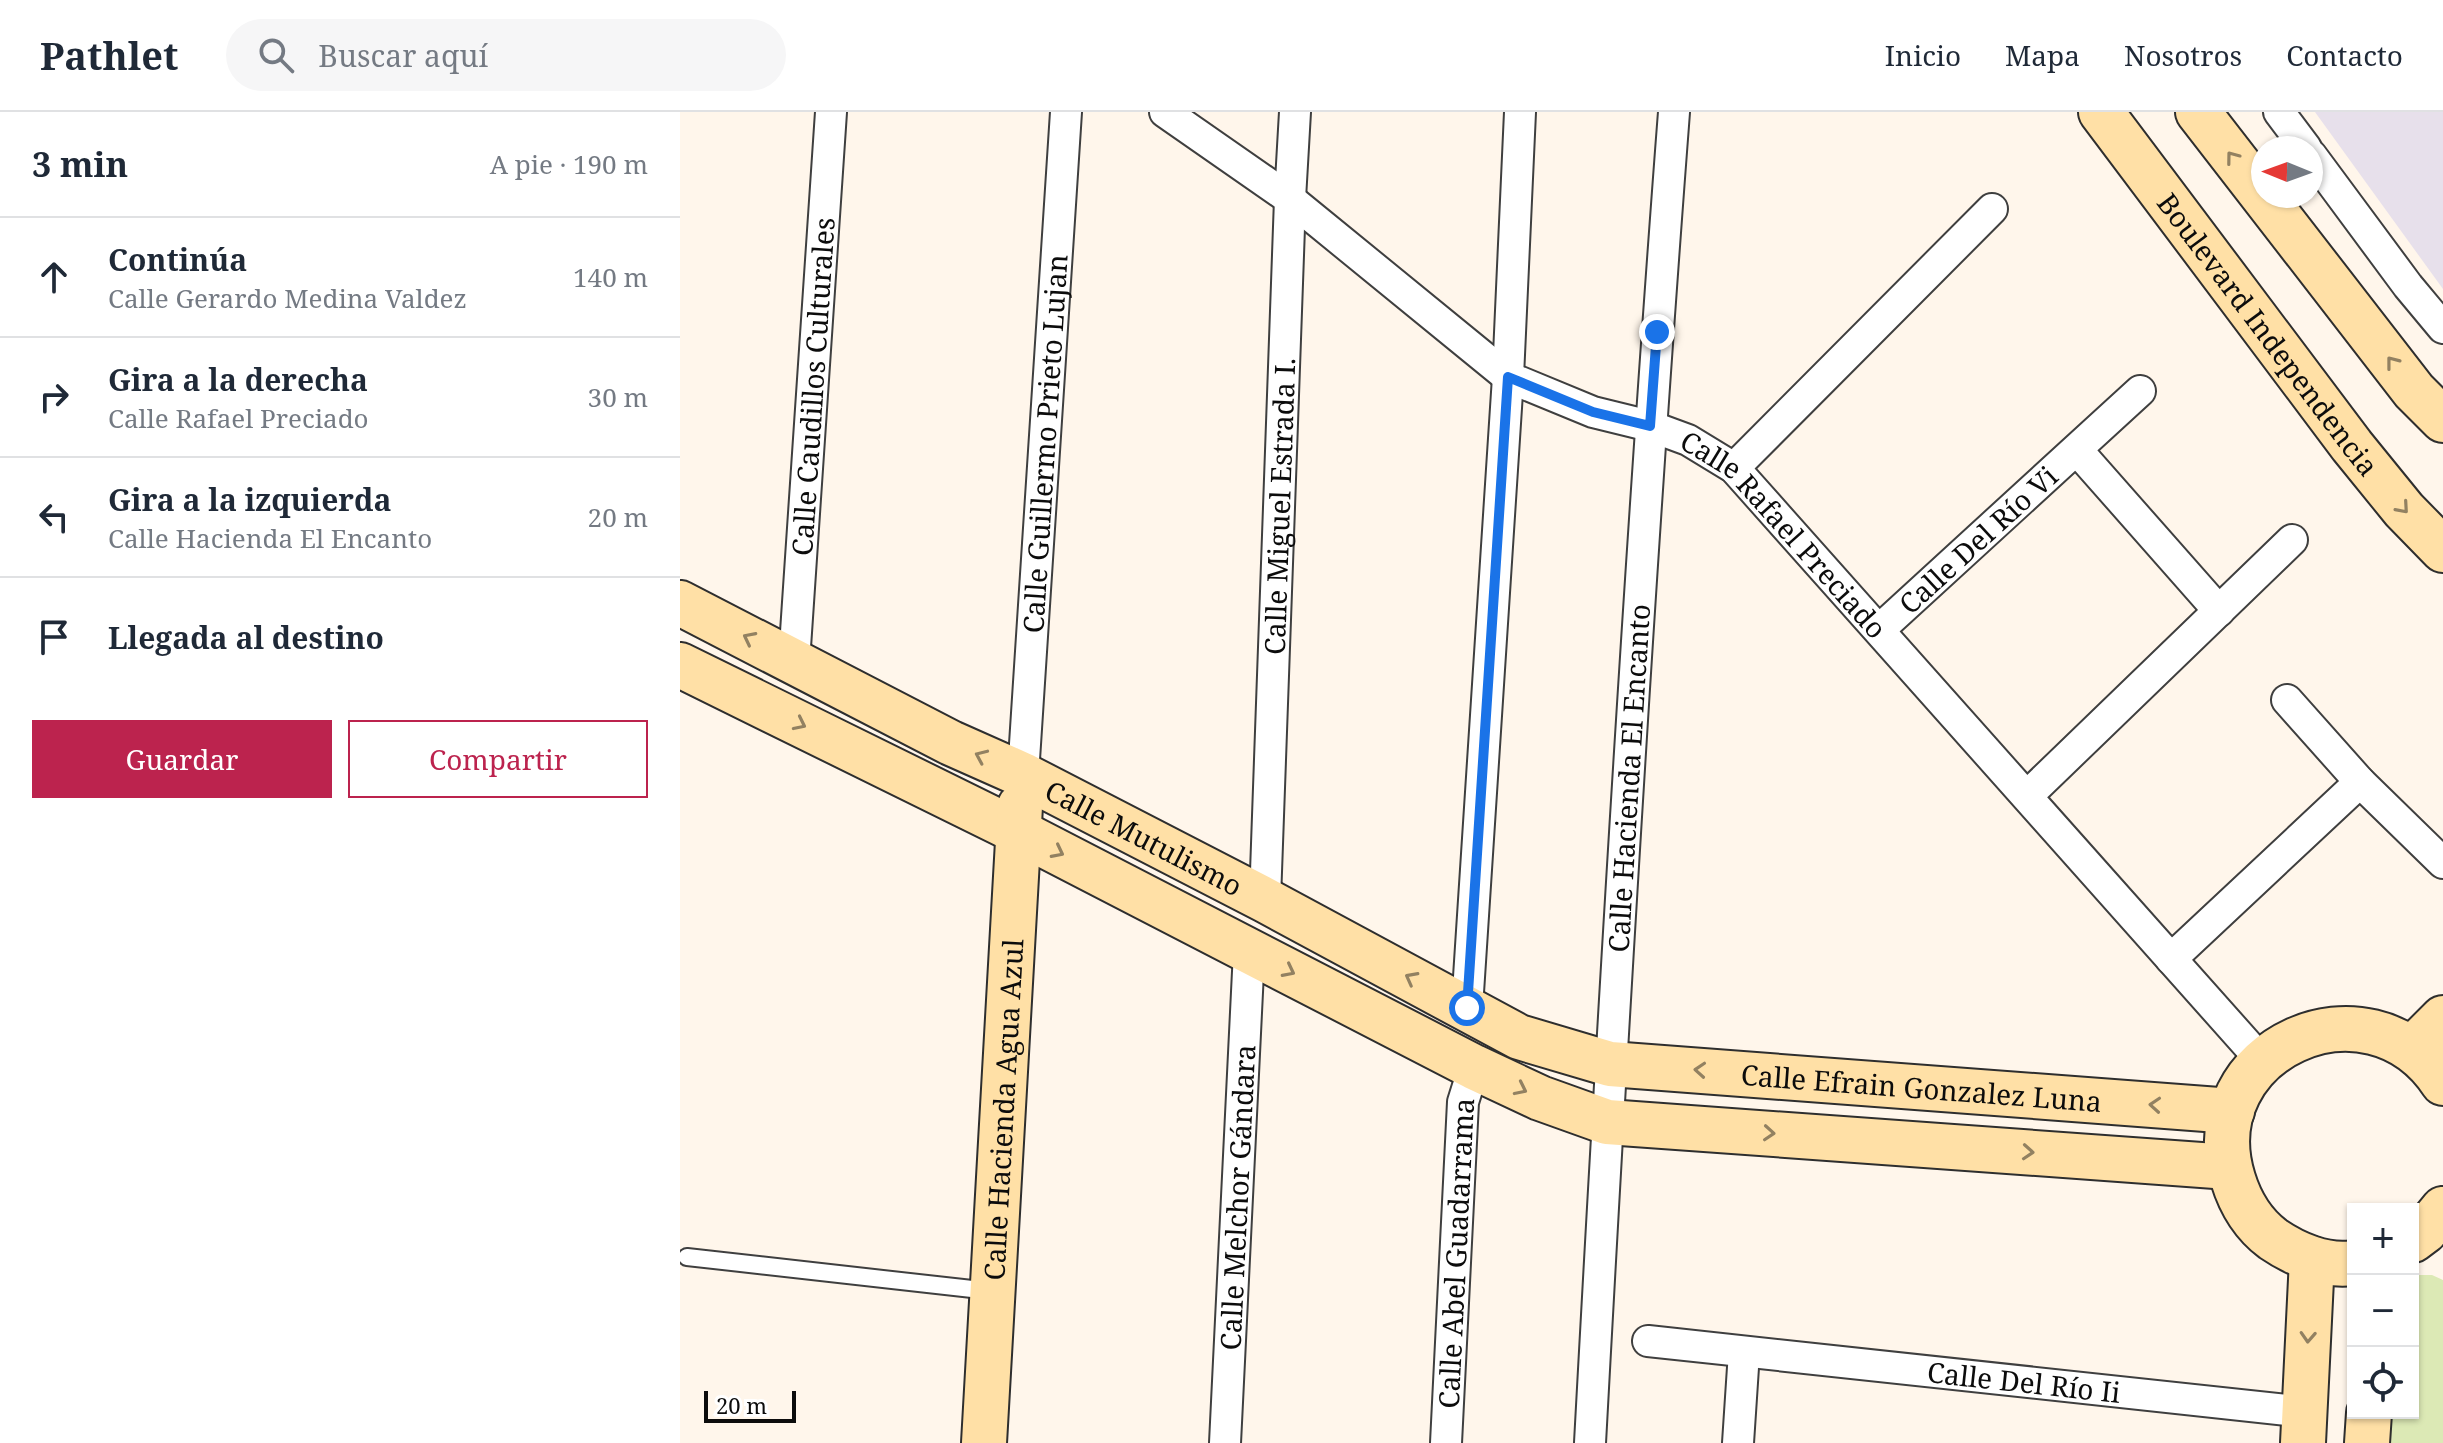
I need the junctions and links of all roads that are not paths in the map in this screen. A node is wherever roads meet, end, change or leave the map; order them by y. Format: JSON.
{"nodes":[{"id":1,"x":831,"y":112,"type":"edge"},
{"id":2,"x":1066,"y":112,"type":"edge"},
{"id":3,"x":1165,"y":112,"type":"edge"},
{"id":4,"x":1295,"y":112,"type":"edge"},
{"id":5,"x":1520,"y":112,"type":"edge"},
{"id":6,"x":1674,"y":112,"type":"edge"},
{"id":7,"x":2101,"y":112,"type":"edge"},
{"id":8,"x":2198,"y":112,"type":"edge"},
{"id":9,"x":2279,"y":112,"type":"edge"},
{"id":10,"x":2297,"y":136,"type":"edge"},
{"id":11,"x":2323,"y":171,"type":"edge"},
{"id":12,"x":1290,"y":199,"type":"junction"},
{"id":13,"x":1992,"y":209,"type":"dead end"},
{"id":14,"x":2443,"y":328,"type":"edge"},
{"id":15,"x":1508,"y":377,"type":"junction"},
{"id":16,"x":2140,"y":391,"type":"dead end"},
{"id":17,"x":2443,"y":420,"type":"edge"},
{"id":18,"x":1650,"y":426,"type":"junction"},
{"id":19,"x":2077,"y":450,"type":"junction"},
{"id":20,"x":1734,"y":468,"type":"junction"},
{"id":21,"x":2292,"y":540,"type":"dead end"},
{"id":22,"x":2443,"y":550,"type":"edge"},
{"id":23,"x":680,"y":603,"type":"edge"},
{"id":24,"x":2219,"y":611,"type":"junction"},
{"id":25,"x":1879,"y":630,"type":"junction"},
{"id":26,"x":794,"y":662,"type":"junction"},
{"id":27,"x":680,"y":665,"type":"edge"},
{"id":28,"x":2287,"y":700,"type":"dead end"},
{"id":29,"x":1023,"y":775,"type":"junction"},
{"id":30,"x":2360,"y":782,"type":"junction"},
{"id":31,"x":2027,"y":796,"type":"junction"},
{"id":32,"x":1017,"y":831,"type":"junction"},
{"id":33,"x":2443,"y":863,"type":"edge"},
{"id":34,"x":1265,"y":900,"type":"junction"},
{"id":35,"x":1249,"y":951,"type":"junction"},
{"id":36,"x":2171,"y":959,"type":"junction"},
{"id":37,"x":1467,"y":1008,"type":"junction"},
{"id":38,"x":2443,"y":1018,"type":"edge"},
{"id":39,"x":1519,"y":1037,"type":"junction"},
{"id":40,"x":2412,"y":1049,"type":"junction"},
{"id":41,"x":2262,"y":1061,"type":"junction"},
{"id":42,"x":1610,"y":1064,"type":"junction"},
{"id":43,"x":1474,"y":1067,"type":"junction"},
{"id":44,"x":2443,"y":1083,"type":"edge"},
{"id":45,"x":2232,"y":1111,"type":"junction"},
{"id":46,"x":1607,"y":1122,"type":"junction"},
{"id":47,"x":2229,"y":1167,"type":"junction"},
{"id":48,"x":687,"y":1257,"type":"dead end"},
{"id":49,"x":2332,"y":1261,"type":"edge"},
{"id":50,"x":992,"y":1292,"type":"junction"},
{"id":51,"x":1648,"y":1341,"type":"dead end"},
{"id":52,"x":1744,"y":1352,"type":"junction"},
{"id":53,"x":2369,"y":1419,"type":"edge"},
{"id":54,"x":2304,"y":1428,"type":"edge"},
{"id":55,"x":984,"y":1443,"type":"edge"},
{"id":56,"x":1225,"y":1443,"type":"edge"},
{"id":57,"x":1446,"y":1443,"type":"edge"},
{"id":58,"x":1590,"y":1443,"type":"edge"},
{"id":59,"x":1738,"y":1443,"type":"edge"},
{"id":60,"x":2367,"y":1443,"type":"edge"}],
"edges":[{"from":1,"to":26,"type":"street","name":"Calle Caudillos Culturales"},
{"from":2,"to":29,"type":"street","name":"Calle Guillermo Prieto Lujan"},
{"from":3,"to":12,"type":"street","name":"Calle Rafael Preciado"},
{"from":4,"to":12,"type":"street","name":"Calle Miguel Estrada I."},
{"from":5,"to":15,"type":"street"},
{"from":6,"to":18,"type":"street","name":"Calle Hacienda El Encanto"},
{"from":7,"to":22,"type":"street","name":"Boulevard Independencia","one_way":true},
{"from":17,"to":8,"type":"street","one_way":true},
{"from":9,"to":10,"type":"street"},
{"from":11,"to":14,"type":"street"},
{"from":12,"to":15,"type":"street","name":"Calle Rafael Preciado"},
{"from":12,"to":34,"type":"street","name":"Calle Miguel Estrada I."},
{"from":13,"to":20,"type":"street"},
{"from":15,"to":18,"type":"street","name":"Calle Rafael Preciado"},
{"from":15,"to":37,"type":"street"},
{"from":16,"to":19,"type":"street","name":"Calle Del Río Vi"},
{"from":18,"to":20,"type":"street","name":"Calle Rafael Preciado"},
{"from":18,"to":42,"type":"street","name":"Calle Hacienda El Encanto"},
{"from":19,"to":24,"type":"street","name":"Calle Del Río Vi"},
{"from":19,"to":25,"type":"street","name":"Calle Del Río Vi"},
{"from":20,"to":25,"type":"street","name":"Calle Rafael Preciado"},
{"from":21,"to":24,"type":"street"},
{"from":26,"to":23,"type":"street","name":"Calle Mutulismo","one_way":true},
{"from":24,"to":31,"type":"street"},
{"from":25,"to":31,"type":"street","name":"Calle Rafael Preciado"},
{"from":29,"to":26,"type":"street","name":"Calle Mutulismo","one_way":true},
{"from":27,"to":32,"type":"street","name":"Calle Mutulismo","one_way":true},
{"from":28,"to":30,"type":"street"},
{"from":29,"to":32,"type":"street","name":"Calle Hacienda Agua Azul"},
{"from":29,"to":34,"type":"street","name":"Calle Mutulismo"},
{"from":30,"to":33,"type":"street"},
{"from":30,"to":36,"type":"street"},
{"from":31,"to":36,"type":"street","name":"Calle Rafael Preciado"},
{"from":32,"to":35,"type":"street","name":"Calle Mutulismo","one_way":true},
{"from":32,"to":50,"type":"street","name":"Calle Hacienda Agua Azul"},
{"from":37,"to":34,"type":"street","name":"Calle Mutulismo","one_way":true},
{"from":35,"to":43,"type":"street","name":"Calle Mutulismo","one_way":true},
{"from":35,"to":56,"type":"street","name":"Calle Melchor Gándara"},
{"from":36,"to":41,"type":"street","name":"Calle Rafael Preciado"},
{"from":37,"to":39,"type":"street","name":"Calle Mutulismo"},
{"from":38,"to":40,"type":"street"},
{"from":39,"to":42,"type":"street","name":"Calle Mutulismo"},
{"from":39,"to":43,"type":"street"},
{"from":40,"to":41,"type":"street"},
{"from":40,"to":44,"type":"street"},
{"from":41,"to":45,"type":"street"},
{"from":45,"to":42,"type":"street","name":"Calle Efrain Gonzalez Luna","one_way":true},
{"from":42,"to":46,"type":"street","name":"Calle Hacienda El Encanto"},
{"from":43,"to":46,"type":"street","name":"Calle Mutulismo","one_way":true},
{"from":43,"to":57,"type":"street","name":"Calle Abel Guadarrama"},
{"from":45,"to":47,"type":"street"},
{"from":46,"to":47,"type":"street","name":"Calle Efrain Gonzalez Luna","one_way":true},
{"from":46,"to":58,"type":"street","name":"Calle Hacienda El Encanto"},
{"from":47,"to":49,"type":"street"},
{"from":48,"to":50,"type":"lane"},
{"from":49,"to":54,"type":"street","one_way":true},
{"from":50,"to":55,"type":"street","name":"Calle Hacienda Agua Azul"},
{"from":51,"to":52,"type":"street","name":"Calle Del Río Ii"},
{"from":52,"to":54,"type":"street","name":"Calle Del Río Ii"},
{"from":52,"to":59,"type":"street"},
{"from":53,"to":60,"type":"street"}]}
